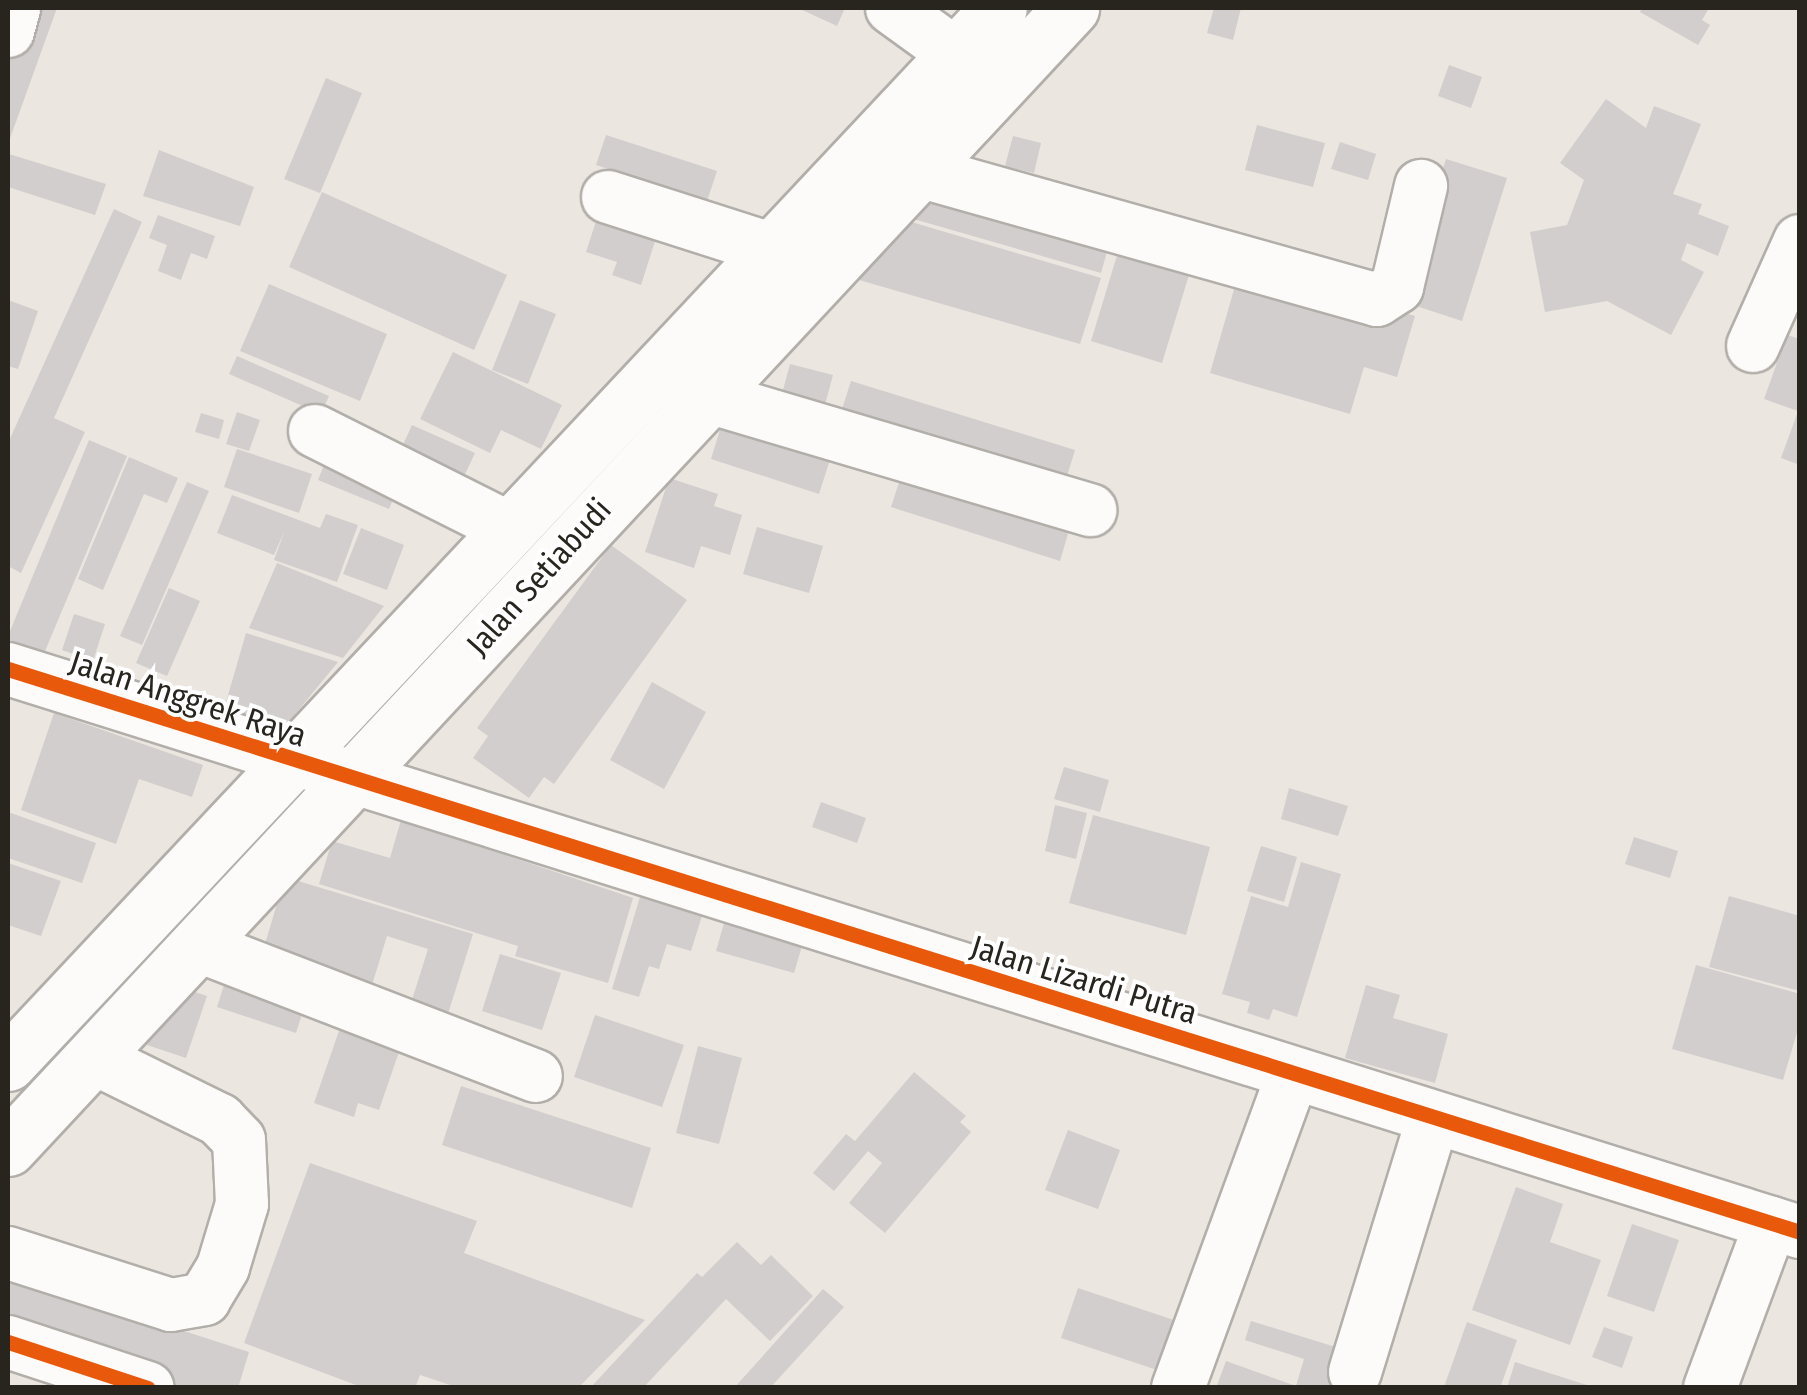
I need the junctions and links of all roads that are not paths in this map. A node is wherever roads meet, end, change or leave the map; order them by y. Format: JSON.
{"nodes":[{"id":1,"x":14,"y":8,"type":"edge"},
{"id":2,"x":892,"y":8,"type":"edge"},
{"id":3,"x":999,"y":8,"type":"edge"},
{"id":4,"x":1071,"y":8,"type":"edge"},
{"id":5,"x":8,"y":31,"type":"edge"},
{"id":6,"x":957,"y":55,"type":"junction"},
{"id":7,"x":915,"y":170,"type":"junction"},
{"id":8,"x":1421,"y":186,"type":"dead end"},
{"id":9,"x":608,"y":197,"type":"dead end"},
{"id":10,"x":1800,"y":242,"type":"edge"},
{"id":11,"x":771,"y":249,"type":"junction"},
{"id":12,"x":1753,"y":346,"type":"dead end"},
{"id":13,"x":704,"y":396,"type":"junction"},
{"id":14,"x":315,"y":431,"type":"dead end"},
{"id":15,"x":1091,"y":510,"type":"dead end"},
{"id":16,"x":507,"y":527,"type":"junction"},
{"id":17,"x":8,"y":669,"type":"edge"},
{"id":18,"x":293,"y":762,"type":"junction"},
{"id":19,"x":353,"y":780,"type":"junction"},
{"id":20,"x":198,"y":946,"type":"junction"},
{"id":21,"x":96,"y":1059,"type":"junction"},
{"id":22,"x":8,"y":1063,"type":"edge"},
{"id":23,"x":1293,"y":1074,"type":"junction"},
{"id":24,"x":536,"y":1076,"type":"dead end"},
{"id":25,"x":1434,"y":1118,"type":"junction"},
{"id":26,"x":8,"y":1148,"type":"edge"},
{"id":27,"x":1785,"y":1227,"type":"edge"},
{"id":28,"x":8,"y":1252,"type":"edge"},
{"id":29,"x":8,"y":1342,"type":"edge"},
{"id":30,"x":1354,"y":1372,"type":"dead end"},
{"id":31,"x":148,"y":1388,"type":"edge"},
{"id":32,"x":1178,"y":1388,"type":"edge"},
{"id":33,"x":1710,"y":1388,"type":"edge"}],
"edges":[{"from":1,"to":5,"type":"street"},
{"from":2,"to":6,"type":"street"},
{"from":3,"to":6,"type":"main road","name":"Jalan Setiabudi"},
{"from":4,"to":7,"type":"main road","name":"Jalan Setiabudi"},
{"from":6,"to":11,"type":"main road","name":"Jalan Setiabudi"},
{"from":7,"to":8,"type":"street"},
{"from":7,"to":13,"type":"main road","name":"Jalan Setiabudi"},
{"from":9,"to":11,"type":"street"},
{"from":10,"to":12,"type":"street"},
{"from":11,"to":16,"type":"main road","name":"Jalan Setiabudi"},
{"from":13,"to":15,"type":"street"},
{"from":13,"to":19,"type":"main road","name":"Jalan Setiabudi"},
{"from":14,"to":16,"type":"street"},
{"from":16,"to":18,"type":"main road","name":"Jalan Setiabudi"},
{"from":17,"to":18,"type":"street","name":"Jalan Anggrek Raya"},
{"from":18,"to":19,"type":"street","name":"Jalan Anggrek Raya"},
{"from":18,"to":22,"type":"main road","name":"Jalan Setiabudi"},
{"from":19,"to":20,"type":"main road","name":"Jalan Setiabudi"},
{"from":19,"to":23,"type":"street","name":"Jalan Lizardi Putra"},
{"from":20,"to":21,"type":"main road","name":"Jalan Setiabudi"},
{"from":20,"to":24,"type":"street"},
{"from":21,"to":26,"type":"main road","name":"Jalan Setiabudi"},
{"from":21,"to":28,"type":"street"},
{"from":23,"to":25,"type":"street","name":"Jalan Lizardi Putra"},
{"from":23,"to":32,"type":"street"},
{"from":25,"to":27,"type":"street","name":"Jalan Lizardi Putra"},
{"from":25,"to":30,"type":"street"},
{"from":27,"to":33,"type":"street"},
{"from":29,"to":31,"type":"street"}]}
